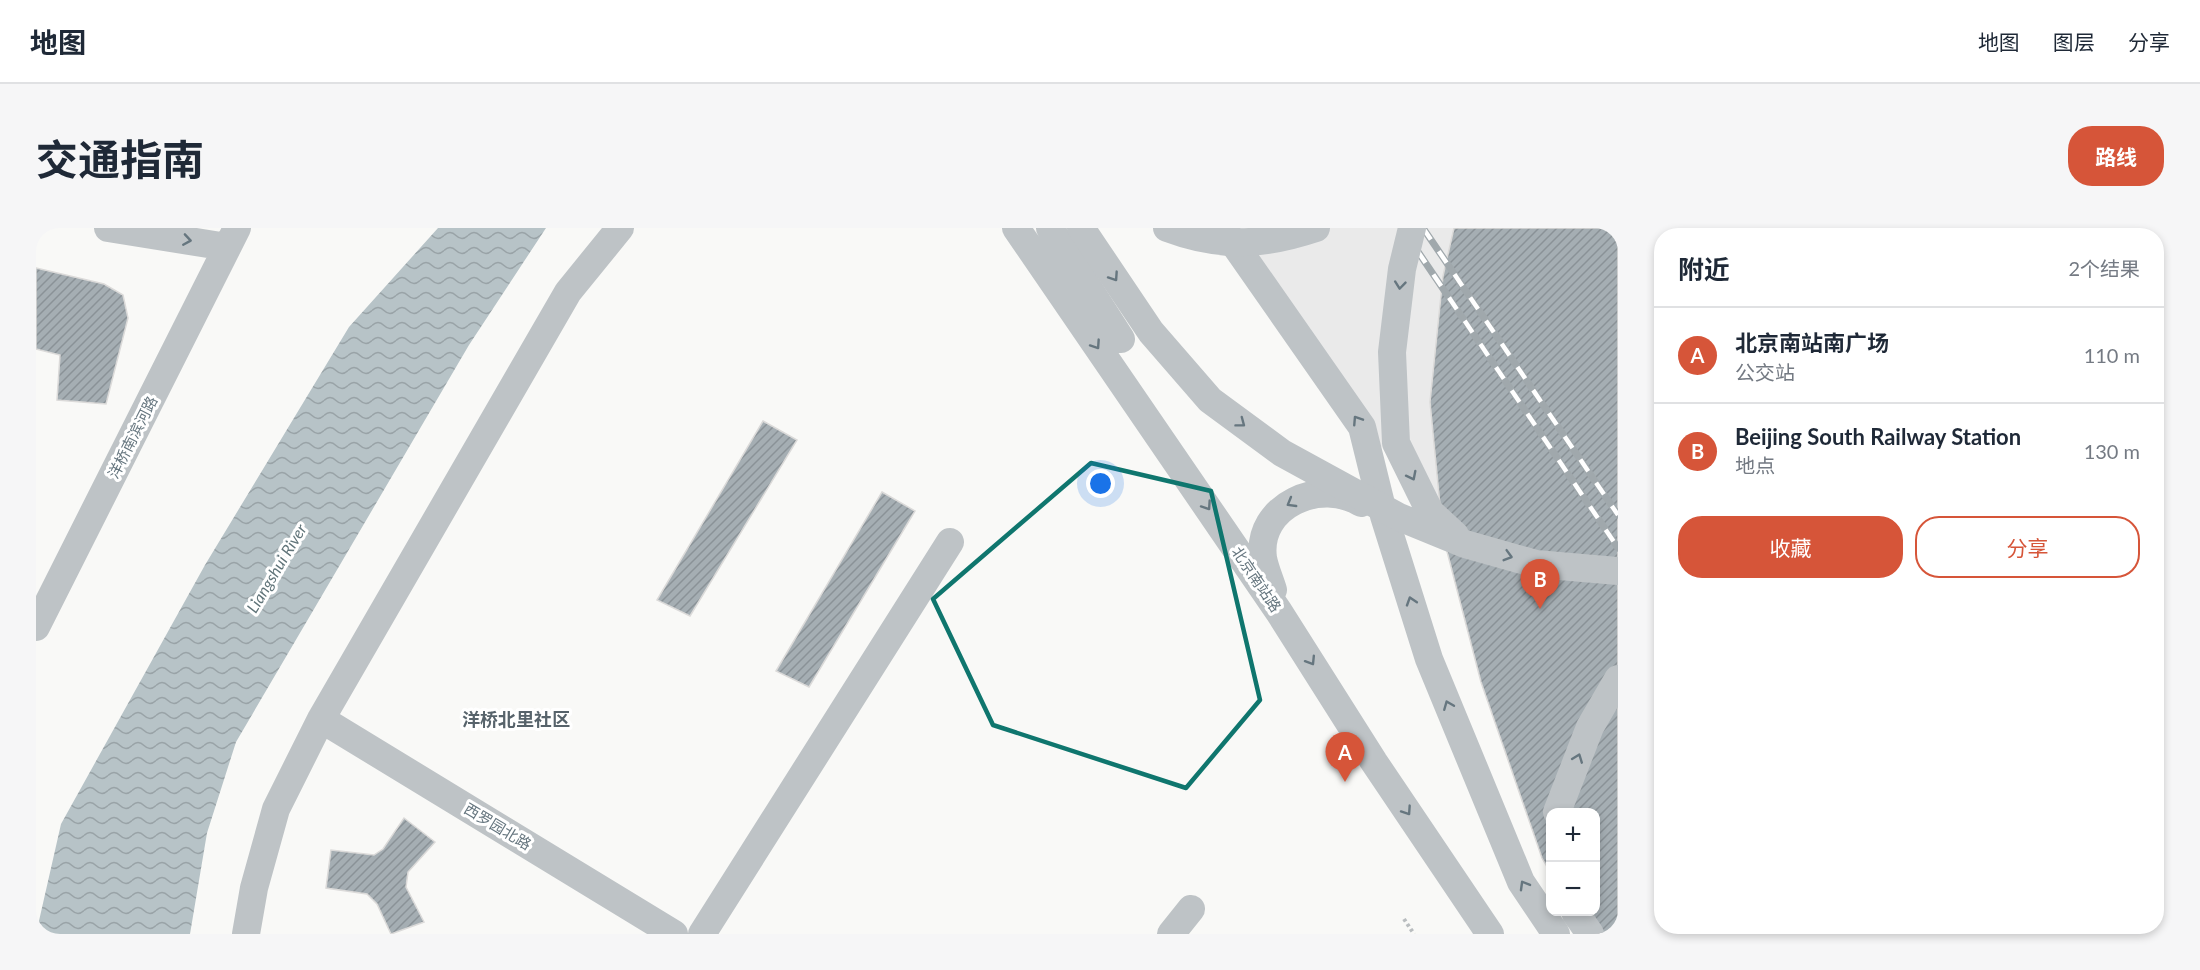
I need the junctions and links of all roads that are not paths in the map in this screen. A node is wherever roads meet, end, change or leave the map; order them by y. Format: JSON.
{"nodes":[{"id":1,"x":108,"y":228,"type":"edge"},
{"id":2,"x":620,"y":228,"type":"edge"},
{"id":3,"x":1016,"y":228,"type":"edge"},
{"id":4,"x":1050,"y":228,"type":"edge"},
{"id":5,"x":1081,"y":228,"type":"edge"},
{"id":6,"x":1167,"y":228,"type":"edge"},
{"id":7,"x":1223,"y":228,"type":"edge"},
{"id":8,"x":1316,"y":228,"type":"edge"},
{"id":9,"x":1412,"y":228,"type":"edge"},
{"id":10,"x":235,"y":233,"type":"edge"},
{"id":11,"x":1121,"y":339,"type":"dead end"},
{"id":12,"x":1384,"y":516,"type":"junction"},
{"id":13,"x":950,"y":542,"type":"dead end"},
{"id":14,"x":1466,"y":544,"type":"junction"},
{"id":15,"x":1618,"y":571,"type":"edge"},
{"id":16,"x":1280,"y":612,"type":"junction"},
{"id":17,"x":36,"y":627,"type":"edge"},
{"id":18,"x":1618,"y":679,"type":"edge"},
{"id":19,"x":321,"y":718,"type":"junction"},
{"id":20,"x":1559,"y":808,"type":"edge"},
{"id":21,"x":1191,"y":909,"type":"dead end"},
{"id":22,"x":1578,"y":916,"type":"edge"},
{"id":23,"x":246,"y":934,"type":"edge"},
{"id":24,"x":674,"y":934,"type":"edge"},
{"id":25,"x":702,"y":934,"type":"edge"},
{"id":26,"x":1171,"y":934,"type":"edge"},
{"id":27,"x":1490,"y":934,"type":"edge"},
{"id":28,"x":1556,"y":934,"type":"edge"},
{"id":29,"x":1590,"y":934,"type":"edge"}],
"edges":[{"from":1,"to":10,"type":"street","one_way":true},
{"from":2,"to":19,"type":"street"},
{"from":3,"to":16,"type":"street","name":"北京南站路","one_way":true},
{"from":4,"to":11,"type":"street"},
{"from":5,"to":14,"type":"street","one_way":true,"bridge":true},
{"from":6,"to":8,"type":"street","bridge":true},
{"from":12,"to":7,"type":"street","one_way":true},
{"from":9,"to":14,"type":"street","one_way":true,"bridge":true},
{"from":10,"to":17,"type":"street","name":"洋桥南滨河路"},
{"from":12,"to":16,"type":"street","one_way":true},
{"from":28,"to":12,"type":"street","one_way":true},
{"from":13,"to":25,"type":"street"},
{"from":14,"to":15,"type":"street","one_way":true,"bridge":true},
{"from":16,"to":27,"type":"street","name":"北京南站路","one_way":true},
{"from":20,"to":18,"type":"street","one_way":true},
{"from":19,"to":23,"type":"street"},
{"from":19,"to":24,"type":"street","name":"西罗园北路"},
{"from":21,"to":26,"type":"street"},
{"from":22,"to":29,"type":"street"}]}
